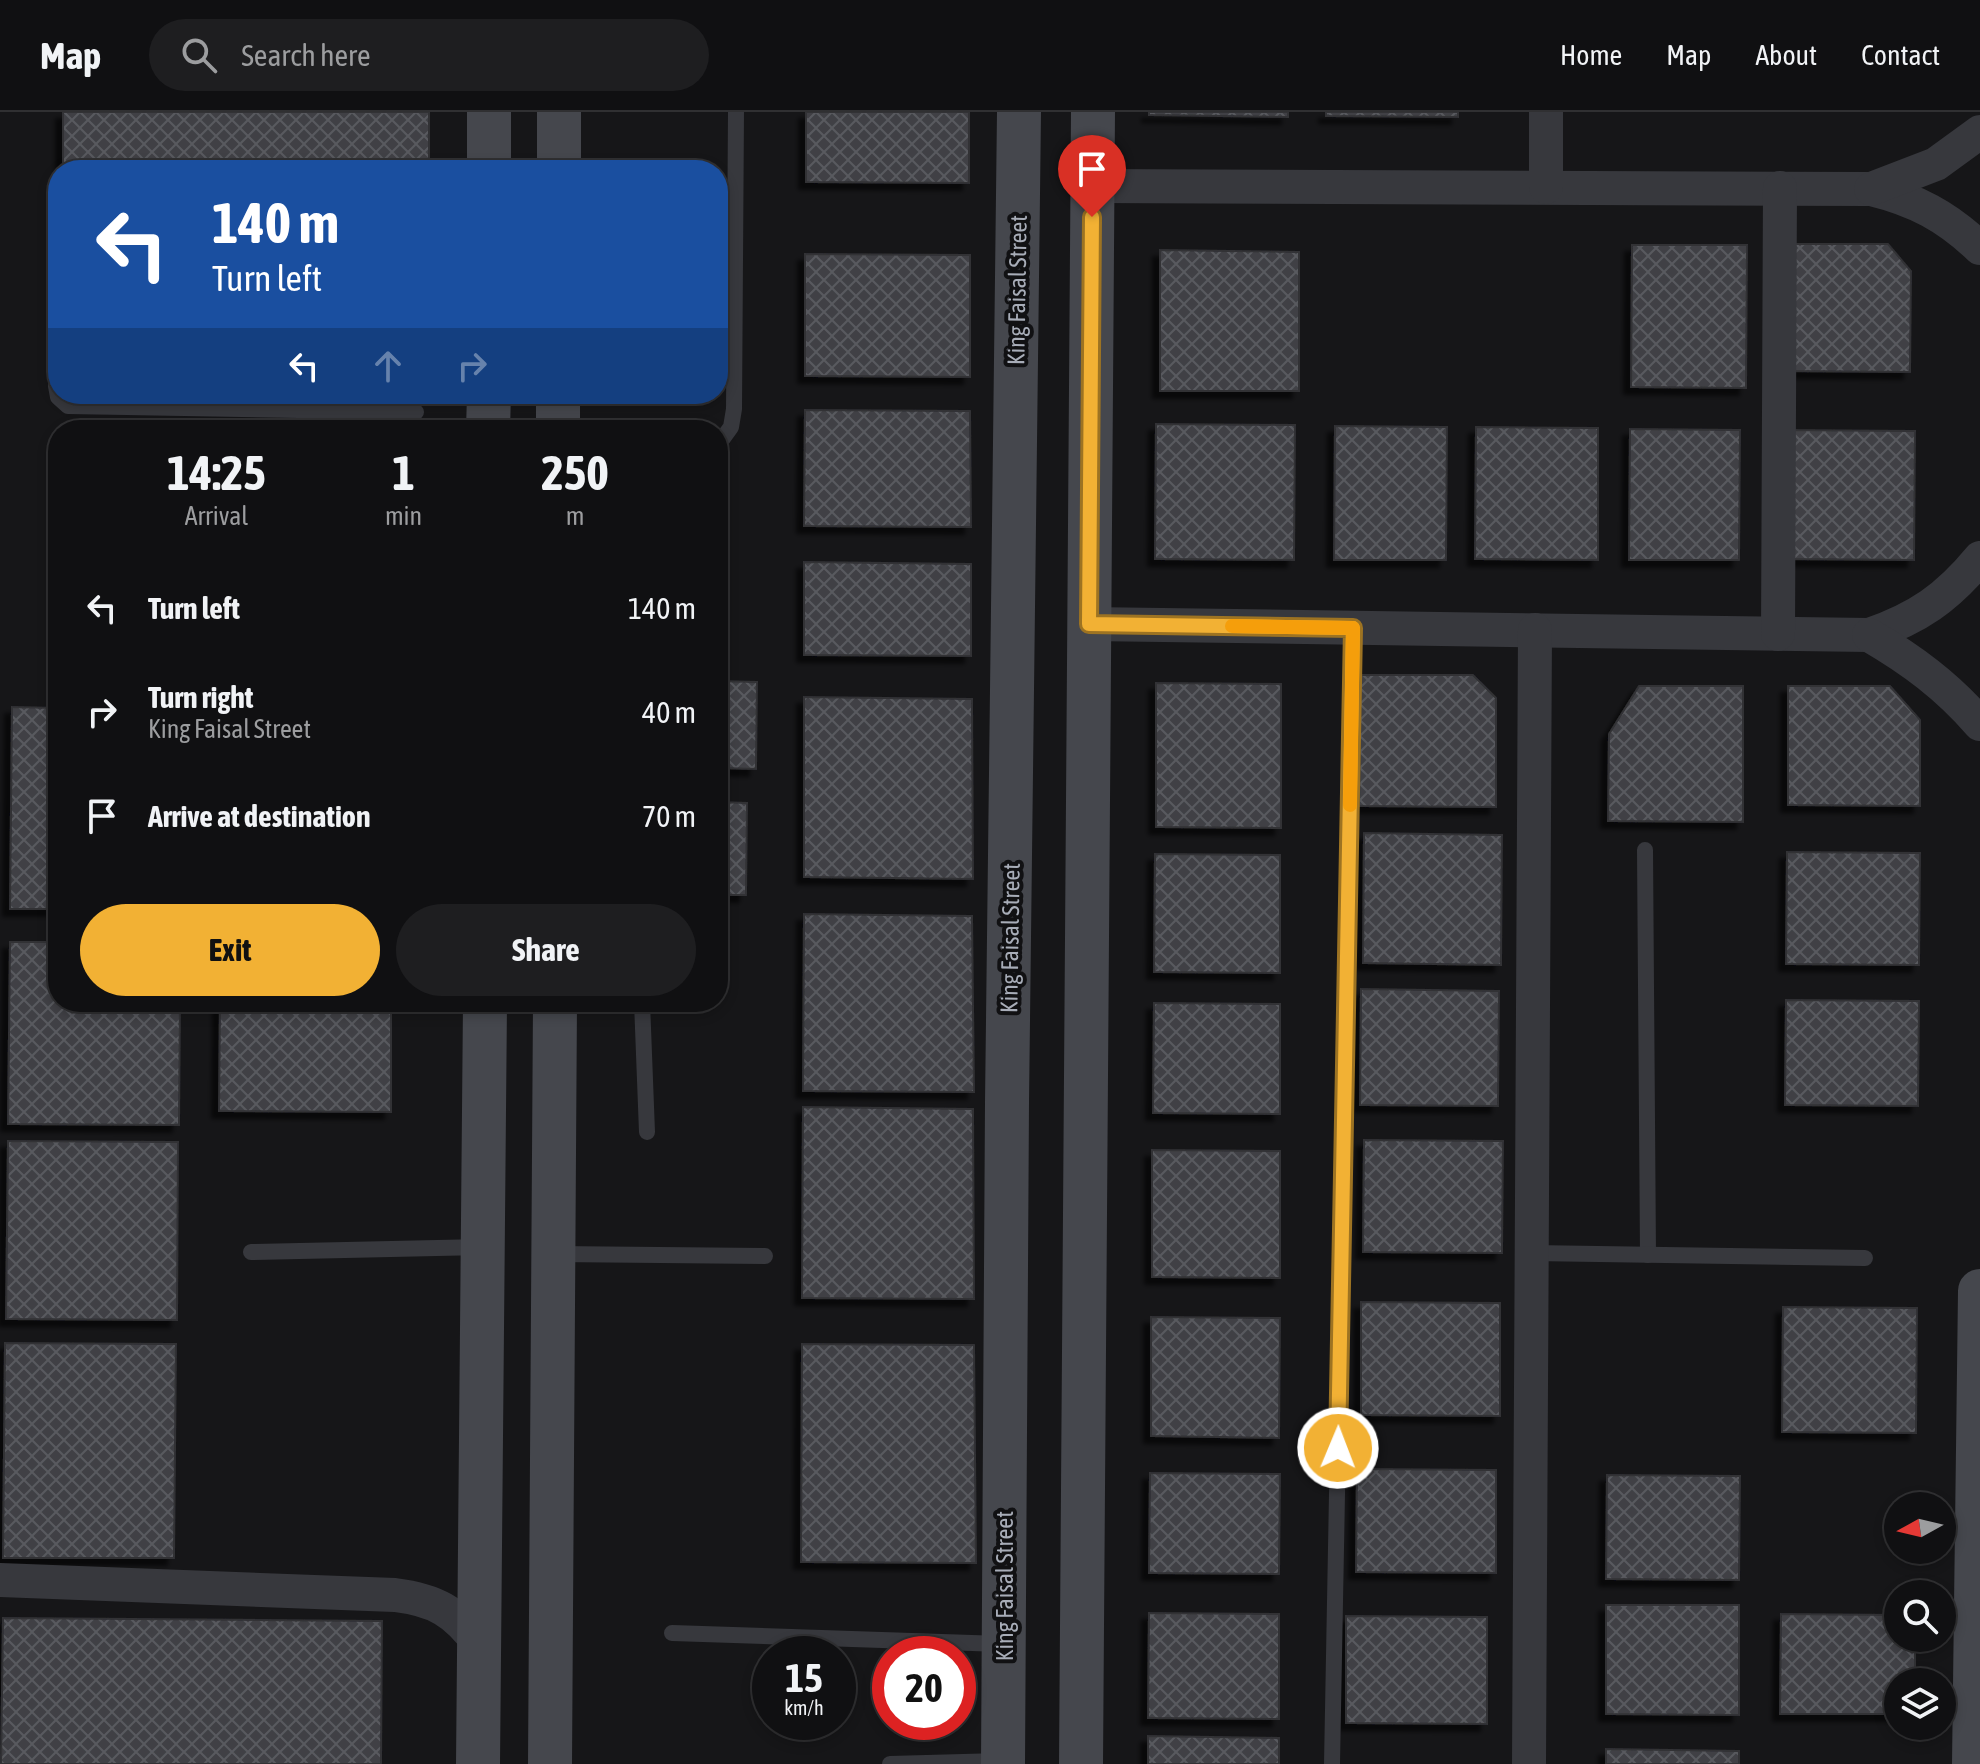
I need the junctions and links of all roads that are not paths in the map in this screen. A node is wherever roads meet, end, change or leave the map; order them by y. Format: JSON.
{"nodes":[{"id":1,"x":489,"y":112,"type":"edge"},
{"id":2,"x":559,"y":112,"type":"edge"},
{"id":3,"x":736,"y":112,"type":"edge"},
{"id":4,"x":1019,"y":112,"type":"edge"},
{"id":5,"x":1093,"y":112,"type":"edge"},
{"id":6,"x":1546,"y":112,"type":"edge"},
{"id":7,"x":1980,"y":132,"type":"edge"},
{"id":8,"x":489,"y":160,"type":"edge"},
{"id":9,"x":559,"y":160,"type":"edge"},
{"id":10,"x":1093,"y":186,"type":"junction"},
{"id":11,"x":1546,"y":187,"type":"junction"},
{"id":12,"x":1780,"y":188,"type":"junction"},
{"id":13,"x":1871,"y":189,"type":"junction"},
{"id":14,"x":1980,"y":248,"type":"edge"},
{"id":15,"x":66,"y":404,"type":"edge"},
{"id":16,"x":416,"y":412,"type":"dead end"},
{"id":17,"x":728,"y":431,"type":"edge"},
{"id":18,"x":1980,"y":558,"type":"edge"},
{"id":19,"x":1089,"y":624,"type":"junction"},
{"id":20,"x":1353,"y":628,"type":"junction"},
{"id":21,"x":1535,"y":630,"type":"junction"},
{"id":22,"x":1778,"y":634,"type":"junction"},
{"id":23,"x":1869,"y":635,"type":"junction"},
{"id":24,"x":1980,"y":724,"type":"edge"},
{"id":25,"x":1645,"y":850,"type":"dead end"},
{"id":26,"x":485,"y":1012,"type":"edge"},
{"id":27,"x":555,"y":1012,"type":"edge"},
{"id":28,"x":642,"y":1012,"type":"edge"},
{"id":29,"x":647,"y":1132,"type":"dead end"},
{"id":30,"x":484,"y":1247,"type":"junction"},
{"id":31,"x":251,"y":1252,"type":"dead end"},
{"id":32,"x":1532,"y":1253,"type":"junction"},
{"id":33,"x":554,"y":1254,"type":"junction"},
{"id":34,"x":1648,"y":1255,"type":"junction"},
{"id":35,"x":765,"y":1256,"type":"dead end"},
{"id":36,"x":1865,"y":1258,"type":"dead end"},
{"id":37,"x":1980,"y":1291,"type":"edge"},
{"id":38,"x":0,"y":1580,"type":"edge"},
{"id":39,"x":672,"y":1633,"type":"dead end"},
{"id":40,"x":479,"y":1644,"type":"junction"},
{"id":41,"x":1004,"y":1644,"type":"junction"},
{"id":42,"x":1003,"y":1762,"type":"edge"},
{"id":43,"x":478,"y":1764,"type":"edge"},
{"id":44,"x":550,"y":1764,"type":"edge"},
{"id":45,"x":890,"y":1764,"type":"edge"},
{"id":46,"x":1081,"y":1764,"type":"edge"},
{"id":47,"x":1332,"y":1764,"type":"edge"},
{"id":48,"x":1529,"y":1764,"type":"edge"},
{"id":49,"x":1974,"y":1764,"type":"edge"}],
"edges":[{"from":1,"to":8,"type":"street"},
{"from":2,"to":9,"type":"street"},
{"from":3,"to":17,"type":"lane"},
{"from":4,"to":41,"type":"street","name":"King Faisal Street"},
{"from":5,"to":10,"type":"street"},
{"from":6,"to":11,"type":"street"},
{"from":7,"to":13,"type":"street"},
{"from":10,"to":11,"type":"street"},
{"from":10,"to":19,"type":"street"},
{"from":11,"to":12,"type":"street"},
{"from":12,"to":13,"type":"street"},
{"from":12,"to":22,"type":"street"},
{"from":13,"to":14,"type":"street"},
{"from":15,"to":16,"type":"lane"},
{"from":18,"to":23,"type":"street"},
{"from":19,"to":20,"type":"street"},
{"from":19,"to":46,"type":"street"},
{"from":20,"to":21,"type":"street"},
{"from":20,"to":47,"type":"lane"},
{"from":21,"to":22,"type":"street"},
{"from":21,"to":32,"type":"street"},
{"from":22,"to":23,"type":"street"},
{"from":23,"to":24,"type":"street"},
{"from":25,"to":34,"type":"lane"},
{"from":26,"to":30,"type":"street"},
{"from":27,"to":33,"type":"street"},
{"from":28,"to":29,"type":"lane"},
{"from":30,"to":31,"type":"lane"},
{"from":30,"to":40,"type":"street"},
{"from":32,"to":34,"type":"lane"},
{"from":32,"to":48,"type":"street"},
{"from":33,"to":35,"type":"lane"},
{"from":33,"to":44,"type":"street"},
{"from":34,"to":36,"type":"lane"},
{"from":37,"to":49,"type":"street"},
{"from":38,"to":40,"type":"street"},
{"from":39,"to":41,"type":"lane"},
{"from":40,"to":43,"type":"street"},
{"from":41,"to":42,"type":"street","name":"King Faisal Street"},
{"from":42,"to":45,"type":"lane"}]}
